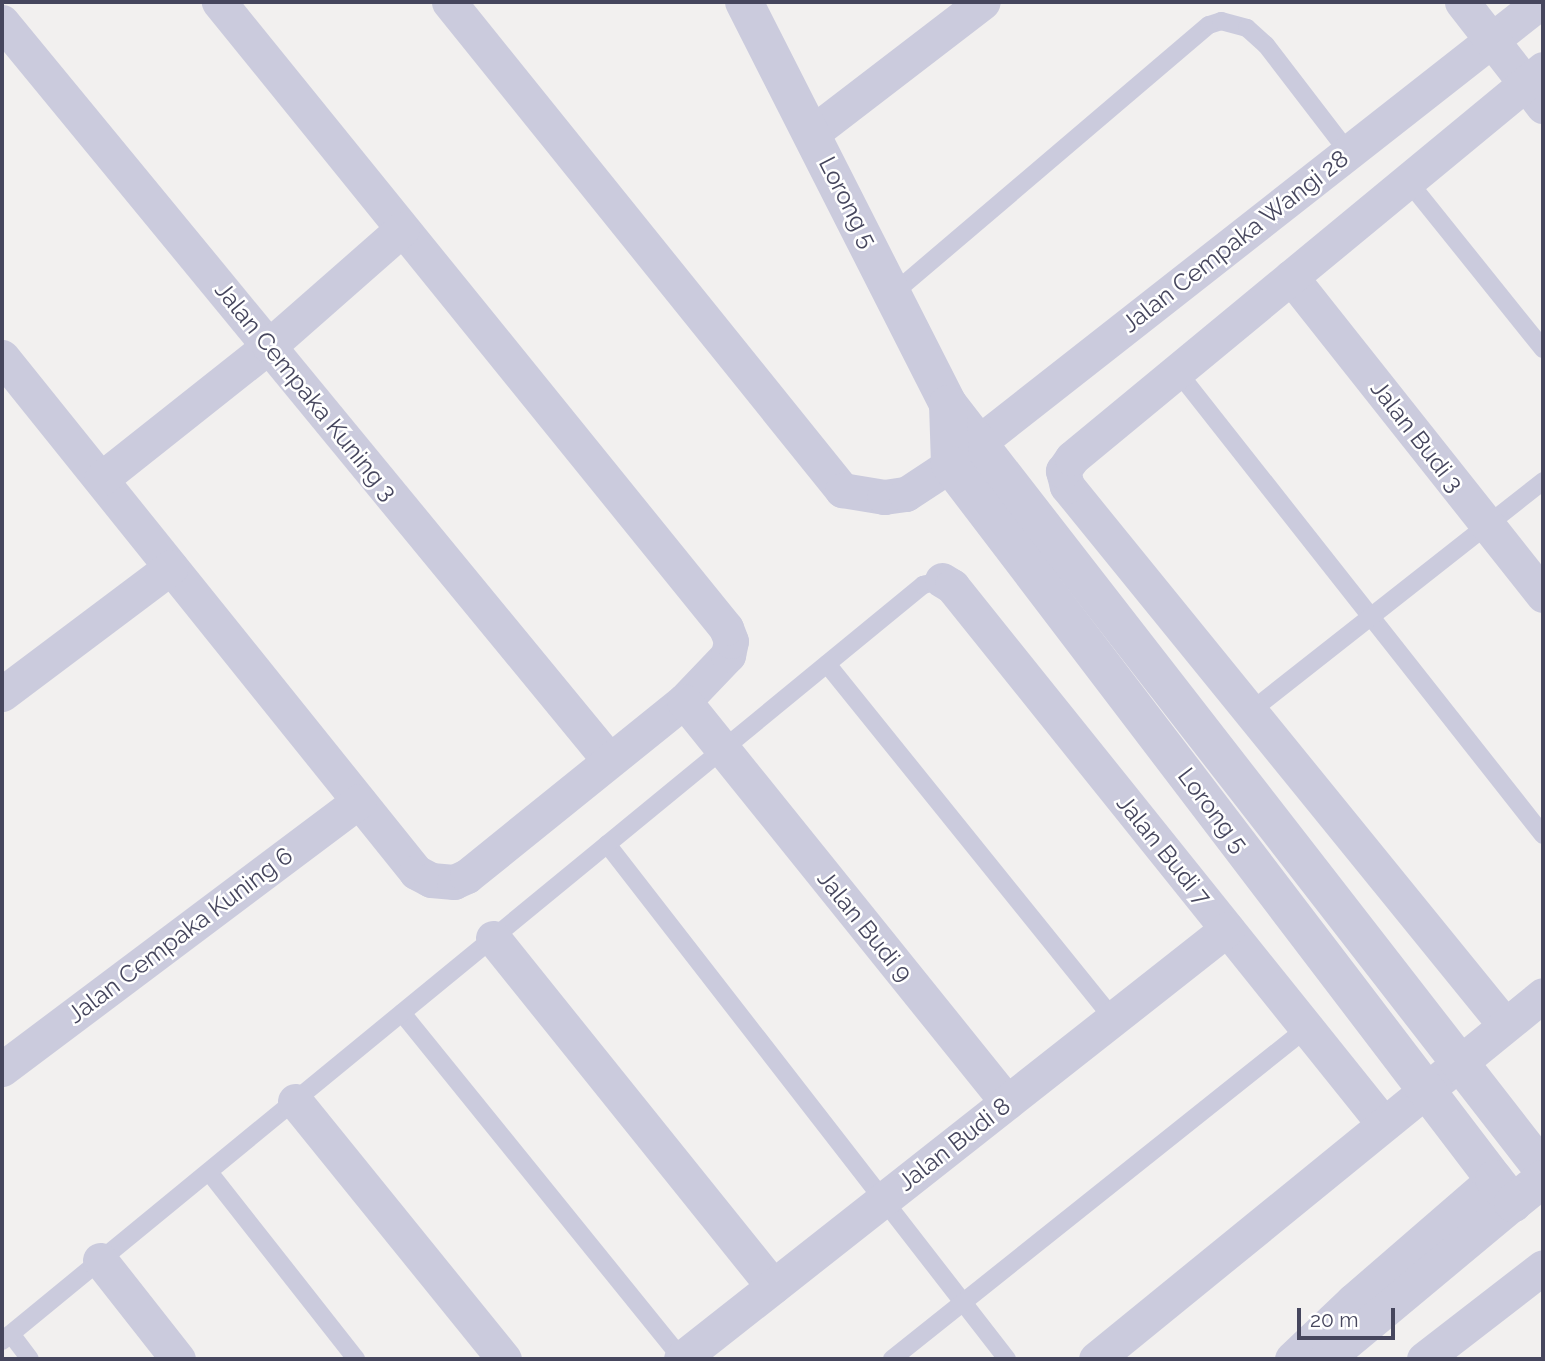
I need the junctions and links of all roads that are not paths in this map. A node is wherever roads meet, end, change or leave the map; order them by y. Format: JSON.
{"nodes":[{"id":1,"x":219,"y":2,"type":"edge"},
{"id":2,"x":449,"y":2,"type":"edge"},
{"id":3,"x":744,"y":2,"type":"edge"},
{"id":4,"x":983,"y":2,"type":"edge"},
{"id":5,"x":1462,"y":2,"type":"edge"},
{"id":6,"x":1540,"y":2,"type":"edge"},
{"id":7,"x":2,"y":22,"type":"edge"},
{"id":8,"x":1492,"y":41,"type":"junction"},
{"id":9,"x":1537,"y":86,"type":"edge"},
{"id":10,"x":812,"y":133,"type":"junction"},
{"id":11,"x":1349,"y":153,"type":"junction"},
{"id":12,"x":1408,"y":181,"type":"junction"},
{"id":13,"x":402,"y":229,"type":"junction"},
{"id":14,"x":1291,"y":277,"type":"junction"},
{"id":15,"x":895,"y":292,"type":"junction"},
{"id":16,"x":269,"y":346,"type":"junction"},
{"id":17,"x":1543,"y":349,"type":"edge"},
{"id":18,"x":2,"y":357,"type":"edge"},
{"id":19,"x":1177,"y":371,"type":"junction"},
{"id":20,"x":964,"y":453,"type":"junction"},
{"id":21,"x":101,"y":480,"type":"junction"},
{"id":22,"x":1543,"y":481,"type":"edge"},
{"id":23,"x":1488,"y":524,"type":"junction"},
{"id":24,"x":172,"y":566,"type":"junction"},
{"id":25,"x":942,"y":580,"type":"joint"},
{"id":26,"x":1543,"y":595,"type":"edge"},
{"id":27,"x":1371,"y":616,"type":"junction"},
{"id":28,"x":827,"y":664,"type":"junction"},
{"id":29,"x":2,"y":694,"type":"edge"},
{"id":30,"x":684,"y":701,"type":"junction"},
{"id":31,"x":1251,"y":711,"type":"junction"},
{"id":32,"x":723,"y":750,"type":"junction"},
{"id":33,"x":609,"y":760,"type":"junction"},
{"id":34,"x":359,"y":801,"type":"junction"},
{"id":35,"x":1543,"y":835,"type":"edge"},
{"id":36,"x":607,"y":844,"type":"junction"},
{"id":37,"x":1227,"y":929,"type":"junction"},
{"id":38,"x":493,"y":938,"type":"junction"},
{"id":39,"x":1543,"y":995,"type":"edge"},
{"id":40,"x":402,"y":1013,"type":"junction"},
{"id":41,"x":1113,"y":1018,"type":"junction"},
{"id":42,"x":1505,"y":1026,"type":"junction"},
{"id":43,"x":1307,"y":1028,"type":"junction"},
{"id":44,"x":1459,"y":1062,"type":"junction"},
{"id":45,"x":2,"y":1069,"type":"edge"},
{"id":46,"x":1425,"y":1089,"type":"junction"},
{"id":47,"x":295,"y":1101,"type":"junction"},
{"id":48,"x":1007,"y":1102,"type":"junction"},
{"id":49,"x":1383,"y":1123,"type":"junction"},
{"id":50,"x":1540,"y":1161,"type":"edge"},
{"id":51,"x":209,"y":1172,"type":"junction"},
{"id":52,"x":1504,"y":1191,"type":"junction"},
{"id":53,"x":883,"y":1199,"type":"junction"},
{"id":54,"x":100,"y":1260,"type":"junction"},
{"id":55,"x":1543,"y":1267,"type":"edge"},
{"id":56,"x":773,"y":1286,"type":"junction"},
{"id":57,"x":963,"y":1303,"type":"junction"},
{"id":58,"x":6,"y":1338,"type":"edge"},
{"id":59,"x":30,"y":1359,"type":"edge"},
{"id":60,"x":178,"y":1359,"type":"edge"},
{"id":61,"x":356,"y":1359,"type":"edge"},
{"id":62,"x":504,"y":1359,"type":"edge"},
{"id":63,"x":682,"y":1359,"type":"edge"},
{"id":64,"x":891,"y":1359,"type":"edge"},
{"id":65,"x":1007,"y":1359,"type":"edge"},
{"id":66,"x":1096,"y":1359,"type":"edge"},
{"id":67,"x":1292,"y":1359,"type":"edge"},
{"id":68,"x":1326,"y":1359,"type":"edge"},
{"id":69,"x":1424,"y":1359,"type":"edge"}],
"edges":[{"from":1,"to":13,"type":"street"},
{"from":2,"to":20,"type":"street","name":"Jalan Cempaka Wangi 28"},
{"from":3,"to":10,"type":"street","name":"Lorong 5"},
{"from":4,"to":10,"type":"street"},
{"from":5,"to":8,"type":"street"},
{"from":6,"to":8,"type":"street","name":"Jalan Cempaka Wangi 28"},
{"from":7,"to":16,"type":"street","name":"Jalan Cempaka Kuning 3"},
{"from":8,"to":9,"type":"street"},
{"from":8,"to":11,"type":"street","name":"Jalan Cempaka Wangi 28"},
{"from":9,"to":12,"type":"street"},
{"from":10,"to":15,"type":"street","name":"Lorong 5"},
{"from":11,"to":15,"type":"lane"},
{"from":11,"to":20,"type":"street","name":"Jalan Cempaka Wangi 28"},
{"from":12,"to":14,"type":"street"},
{"from":12,"to":17,"type":"lane"},
{"from":13,"to":16,"type":"street"},
{"from":13,"to":30,"type":"street"},
{"from":14,"to":19,"type":"street"},
{"from":14,"to":23,"type":"street","name":"Jalan Budi 3"},
{"from":15,"to":20,"type":"street","name":"Lorong 5"},
{"from":16,"to":21,"type":"street"},
{"from":16,"to":33,"type":"street","name":"Jalan Cempaka Kuning 3"},
{"from":18,"to":21,"type":"street"},
{"from":19,"to":27,"type":"lane"},
{"from":19,"to":31,"type":"street"},
{"from":20,"to":44,"type":"street","name":"Lorong 5"},
{"from":20,"to":46,"type":"street","name":"Lorong 5"},
{"from":21,"to":24,"type":"street"},
{"from":22,"to":23,"type":"lane"},
{"from":23,"to":26,"type":"street","name":"Jalan Budi 3"},
{"from":23,"to":27,"type":"lane"},
{"from":24,"to":29,"type":"street"},
{"from":24,"to":34,"type":"street"},
{"from":25,"to":28,"type":"lane"},
{"from":25,"to":37,"type":"street","name":"Jalan Budi 7"},
{"from":27,"to":31,"type":"lane"},
{"from":27,"to":35,"type":"lane"},
{"from":28,"to":32,"type":"lane"},
{"from":28,"to":41,"type":"lane"},
{"from":30,"to":32,"type":"street","name":"Jalan Budi 9"},
{"from":30,"to":33,"type":"street"},
{"from":31,"to":42,"type":"street"},
{"from":32,"to":36,"type":"lane"},
{"from":32,"to":48,"type":"street","name":"Jalan Budi 9"},
{"from":33,"to":34,"type":"street"},
{"from":34,"to":45,"type":"street","name":"Jalan Cempaka Kuning 6"},
{"from":36,"to":38,"type":"lane"},
{"from":36,"to":53,"type":"lane"},
{"from":37,"to":41,"type":"street","name":"Jalan Budi 8"},
{"from":37,"to":43,"type":"street","name":"Jalan Budi 7"},
{"from":38,"to":40,"type":"lane"},
{"from":38,"to":56,"type":"street"},
{"from":39,"to":42,"type":"street"},
{"from":40,"to":47,"type":"lane"},
{"from":40,"to":63,"type":"lane"},
{"from":41,"to":48,"type":"street","name":"Jalan Budi 8"},
{"from":42,"to":44,"type":"street"},
{"from":43,"to":49,"type":"street","name":"Jalan Budi 7"},
{"from":43,"to":57,"type":"lane"},
{"from":44,"to":46,"type":"street"},
{"from":44,"to":50,"type":"street","name":"Lorong 5"},
{"from":46,"to":49,"type":"street"},
{"from":46,"to":52,"type":"street","name":"Lorong 5"},
{"from":47,"to":51,"type":"lane"},
{"from":47,"to":62,"type":"street"},
{"from":48,"to":53,"type":"street","name":"Jalan Budi 8"},
{"from":49,"to":66,"type":"street"},
{"from":50,"to":52,"type":"street"},
{"from":51,"to":54,"type":"lane"},
{"from":51,"to":61,"type":"lane"},
{"from":52,"to":67,"type":"street"},
{"from":52,"to":68,"type":"street"},
{"from":53,"to":56,"type":"street","name":"Jalan Budi 8"},
{"from":53,"to":57,"type":"lane"},
{"from":54,"to":58,"type":"lane"},
{"from":54,"to":60,"type":"street"},
{"from":55,"to":69,"type":"street"},
{"from":56,"to":63,"type":"street","name":"Jalan Budi 8"},
{"from":57,"to":64,"type":"lane"},
{"from":57,"to":65,"type":"lane"},
{"from":58,"to":59,"type":"lane"}]}
